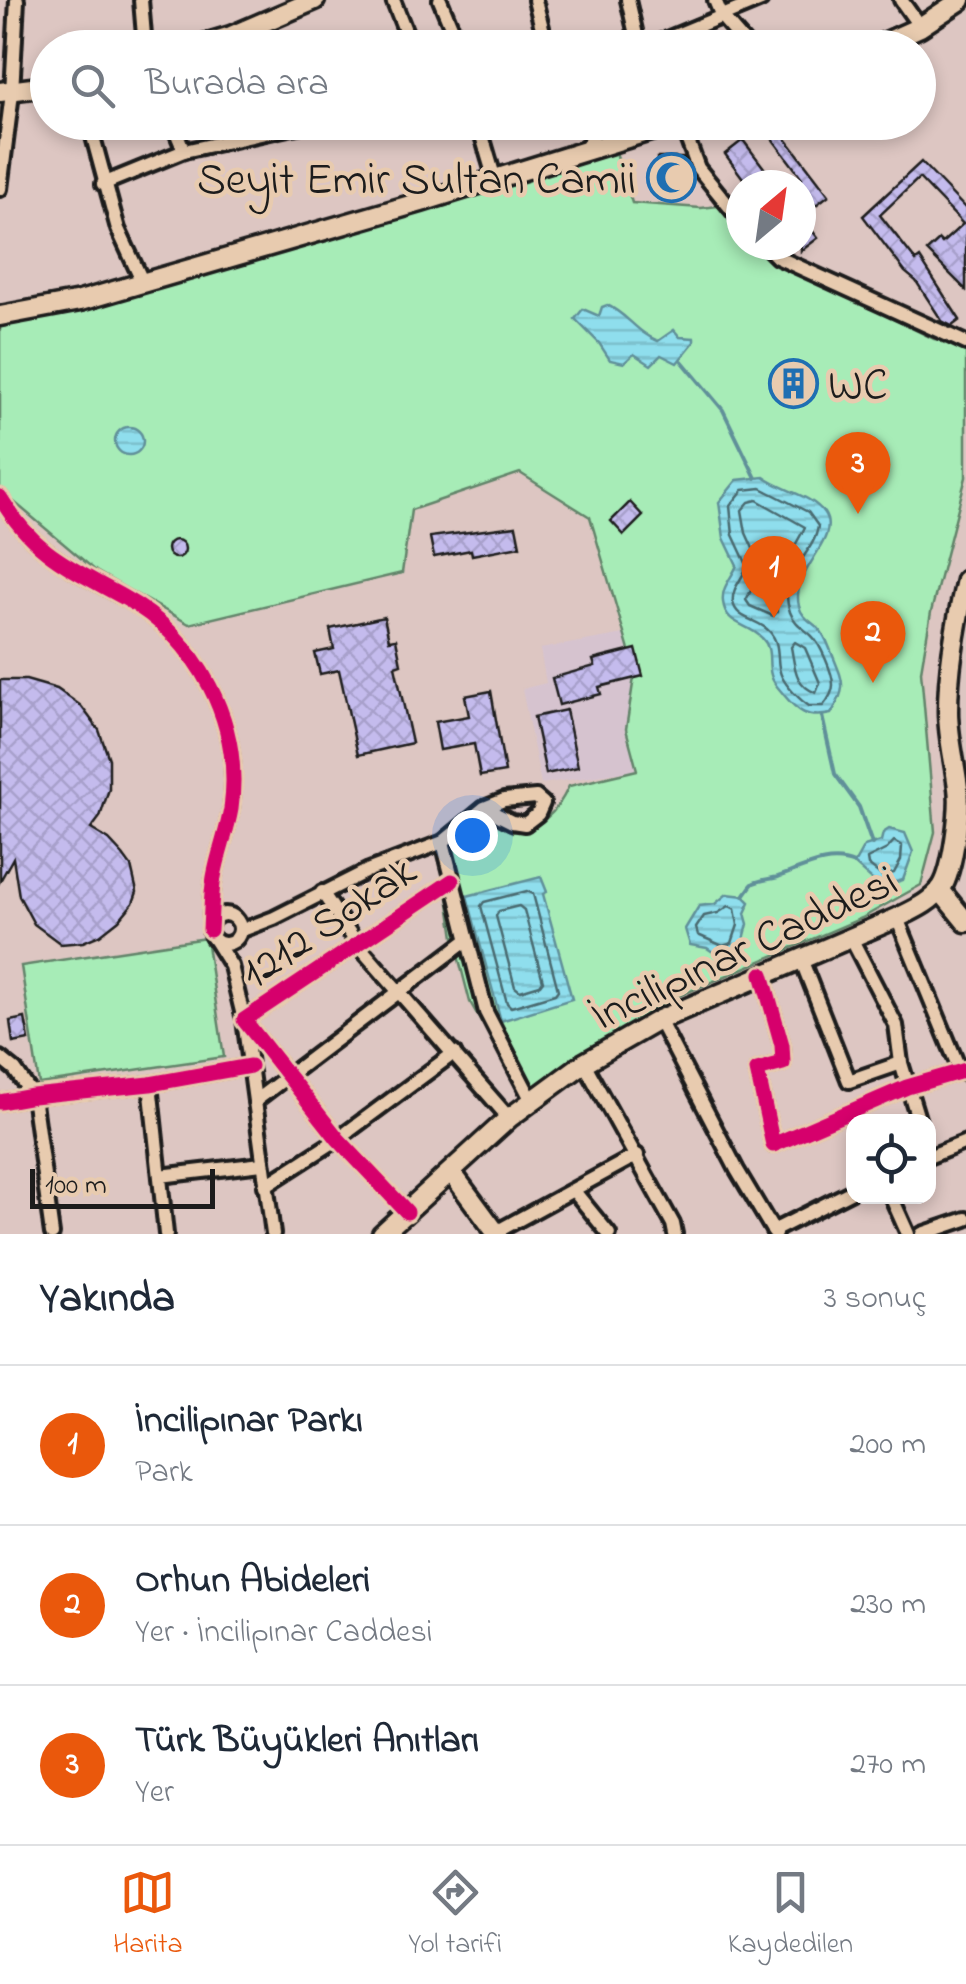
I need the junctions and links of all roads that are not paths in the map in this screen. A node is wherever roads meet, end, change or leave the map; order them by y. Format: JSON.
{"nodes":[{"id":1,"x":18,"y":0,"type":"edge"},
{"id":2,"x":141,"y":0,"type":"edge"},
{"id":3,"x":315,"y":0,"type":"edge"},
{"id":4,"x":393,"y":0,"type":"edge"},
{"id":5,"x":440,"y":0,"type":"edge"},
{"id":6,"x":536,"y":0,"type":"edge"},
{"id":7,"x":628,"y":0,"type":"edge"},
{"id":8,"x":716,"y":0,"type":"edge"},
{"id":9,"x":761,"y":0,"type":"edge"},
{"id":10,"x":901,"y":0,"type":"edge"},
{"id":11,"x":962,"y":0,"type":"edge"},
{"id":12,"x":280,"y":8,"type":"edge"},
{"id":13,"x":722,"y":17,"type":"junction"},
{"id":14,"x":920,"y":27,"type":"junction"},
{"id":15,"x":144,"y":30,"type":"edge"},
{"id":16,"x":242,"y":30,"type":"edge"},
{"id":17,"x":405,"y":30,"type":"edge"},
{"id":18,"x":452,"y":30,"type":"edge"},
{"id":19,"x":543,"y":30,"type":"edge"},
{"id":20,"x":637,"y":30,"type":"edge"},
{"id":21,"x":688,"y":30,"type":"edge"},
{"id":22,"x":733,"y":30,"type":"edge"},
{"id":23,"x":913,"y":30,"type":"edge"},
{"id":24,"x":6,"y":92,"type":"edge"},
{"id":25,"x":93,"y":140,"type":"edge"},
{"id":26,"x":180,"y":140,"type":"edge"},
{"id":27,"x":231,"y":140,"type":"edge"},
{"id":28,"x":483,"y":140,"type":"edge"},
{"id":29,"x":590,"y":140,"type":"edge"},
{"id":30,"x":617,"y":140,"type":"edge"},
{"id":31,"x":687,"y":140,"type":"edge"},
{"id":32,"x":586,"y":149,"type":"junction"},
{"id":33,"x":184,"y":150,"type":"junction"},
{"id":34,"x":495,"y":180,"type":"junction"},
{"id":35,"x":103,"y":184,"type":"junction"},
{"id":36,"x":0,"y":189,"type":"edge"},
{"id":37,"x":726,"y":203,"type":"edge"},
{"id":38,"x":784,"y":260,"type":"edge"},
{"id":39,"x":143,"y":283,"type":"junction"},
{"id":40,"x":0,"y":316,"type":"edge"},
{"id":41,"x":966,"y":343,"type":"edge"},
{"id":42,"x":0,"y":497,"type":"edge"},
{"id":43,"x":966,"y":580,"type":"edge"},
{"id":44,"x":964,"y":603,"type":"edge"},
{"id":45,"x":963,"y":792,"type":"edge"},
{"id":46,"x":484,"y":808,"type":"dead end"},
{"id":47,"x":442,"y":842,"type":"junction"},
{"id":48,"x":213,"y":880,"type":"junction"},
{"id":49,"x":452,"y":882,"type":"junction"},
{"id":50,"x":940,"y":890,"type":"junction"},
{"id":51,"x":322,"y":892,"type":"junction"},
{"id":52,"x":228,"y":914,"type":"junction"},
{"id":53,"x":897,"y":918,"type":"junction"},
{"id":54,"x":965,"y":919,"type":"edge"},
{"id":55,"x":258,"y":924,"type":"junction"},
{"id":56,"x":212,"y":935,"type":"junction"},
{"id":57,"x":238,"y":935,"type":"junction"},
{"id":58,"x":851,"y":938,"type":"junction"},
{"id":59,"x":466,"y":940,"type":"junction"},
{"id":60,"x":358,"y":945,"type":"junction"},
{"id":61,"x":800,"y":959,"type":"junction"},
{"id":62,"x":230,"y":966,"type":"junction"},
{"id":63,"x":762,"y":974,"type":"junction"},
{"id":64,"x":399,"y":994,"type":"junction"},
{"id":65,"x":244,"y":1020,"type":"junction"},
{"id":66,"x":658,"y":1020,"type":"junction"},
{"id":67,"x":454,"y":1053,"type":"junction"},
{"id":68,"x":0,"y":1058,"type":"edge"},
{"id":69,"x":584,"y":1063,"type":"junction"},
{"id":70,"x":901,"y":1063,"type":"junction"},
{"id":71,"x":250,"y":1066,"type":"junction"},
{"id":72,"x":963,"y":1072,"type":"edge"},
{"id":73,"x":288,"y":1076,"type":"junction"},
{"id":74,"x":150,"y":1084,"type":"junction"},
{"id":75,"x":907,"y":1088,"type":"junction"},
{"id":76,"x":33,"y":1096,"type":"junction"},
{"id":77,"x":531,"y":1099,"type":"junction"},
{"id":78,"x":0,"y":1102,"type":"edge"},
{"id":79,"x":255,"y":1102,"type":"junction"},
{"id":80,"x":916,"y":1114,"type":"edge"},
{"id":81,"x":509,"y":1118,"type":"junction"},
{"id":82,"x":338,"y":1139,"type":"junction"},
{"id":83,"x":966,"y":1142,"type":"edge"},
{"id":84,"x":936,"y":1152,"type":"edge"},
{"id":85,"x":637,"y":1156,"type":"junction"},
{"id":86,"x":262,"y":1164,"type":"junction"},
{"id":87,"x":452,"y":1173,"type":"junction"},
{"id":88,"x":160,"y":1176,"type":"junction"},
{"id":89,"x":265,"y":1186,"type":"junction"},
{"id":90,"x":574,"y":1191,"type":"junction"},
{"id":91,"x":846,"y":1194,"type":"edge"},
{"id":92,"x":895,"y":1204,"type":"edge"},
{"id":93,"x":407,"y":1212,"type":"junction"},
{"id":94,"x":966,"y":1219,"type":"edge"},
{"id":95,"x":387,"y":1232,"type":"edge"},
{"id":96,"x":774,"y":1232,"type":"edge"},
{"id":97,"x":496,"y":1233,"type":"edge"},
{"id":98,"x":52,"y":1234,"type":"edge"},
{"id":99,"x":166,"y":1234,"type":"edge"},
{"id":100,"x":273,"y":1234,"type":"edge"},
{"id":101,"x":609,"y":1234,"type":"edge"},
{"id":102,"x":674,"y":1234,"type":"edge"},
{"id":103,"x":908,"y":1234,"type":"edge"},
{"id":104,"x":922,"y":1234,"type":"edge"}],
"edges":[{"from":1,"to":24,"type":"street"},
{"from":2,"to":15,"type":"street"},
{"from":3,"to":12,"type":"main road"},
{"from":4,"to":17,"type":"street"},
{"from":5,"to":18,"type":"street"},
{"from":6,"to":19,"type":"street"},
{"from":7,"to":20,"type":"street"},
{"from":8,"to":13,"type":"street"},
{"from":9,"to":13,"type":"street"},
{"from":10,"to":14,"type":"street"},
{"from":11,"to":14,"type":"main road"},
{"from":12,"to":16,"type":"main road"},
{"from":13,"to":21,"type":"street"},
{"from":13,"to":22,"type":"street"},
{"from":14,"to":23,"type":"main road"},
{"from":24,"to":36,"type":"street"},
{"from":25,"to":35,"type":"street"},
{"from":26,"to":33,"type":"street"},
{"from":27,"to":33,"type":"street"},
{"from":28,"to":34,"type":"street"},
{"from":29,"to":32,"type":"street"},
{"from":30,"to":32,"type":"main road"},
{"from":31,"to":37,"type":"street"},
{"from":32,"to":34,"type":"main road"},
{"from":33,"to":35,"type":"street"},
{"from":34,"to":39,"type":"main road"},
{"from":35,"to":39,"type":"street"},
{"from":38,"to":41,"type":"street"},
{"from":39,"to":40,"type":"main road"},
{"from":42,"to":48,"type":"street"},
{"from":43,"to":44,"type":"main road","name":"İncilipınar Caddesi"},
{"from":44,"to":45,"type":"main road","name":"İncilipınar Caddesi"},
{"from":45,"to":50,"type":"main road","name":"İncilipınar Caddesi"},
{"from":46,"to":47,"type":"street"},
{"from":47,"to":49,"type":"street"},
{"from":47,"to":51,"type":"street"},
{"from":48,"to":52,"type":"street"},
{"from":48,"to":56,"type":"street"},
{"from":49,"to":59,"type":"street"},
{"from":49,"to":60,"type":"street","name":"1212 Sokak"},
{"from":50,"to":53,"type":"main road","name":"İncilipınar Caddesi"},
{"from":50,"to":54,"type":"main road"},
{"from":51,"to":55,"type":"street"},
{"from":51,"to":60,"type":"street"},
{"from":52,"to":55,"type":"street"},
{"from":52,"to":56,"type":"street"},
{"from":52,"to":57,"type":"street"},
{"from":53,"to":58,"type":"main road","name":"İncilipınar Caddesi"},
{"from":53,"to":72,"type":"street"},
{"from":55,"to":57,"type":"street"},
{"from":56,"to":57,"type":"street"},
{"from":56,"to":62,"type":"street"},
{"from":57,"to":62,"type":"street"},
{"from":58,"to":61,"type":"main road","name":"İncilipınar Caddesi"},
{"from":58,"to":70,"type":"street"},
{"from":59,"to":64,"type":"street"},
{"from":59,"to":77,"type":"street"},
{"from":60,"to":64,"type":"street"},
{"from":60,"to":65,"type":"street","name":"1212 Sokak"},
{"from":61,"to":63,"type":"main road","name":"İncilipınar Caddesi"},
{"from":61,"to":70,"type":"street"},
{"from":62,"to":65,"type":"street"},
{"from":63,"to":66,"type":"main road","name":"İncilipınar Caddesi"},
{"from":63,"to":75,"type":"street"},
{"from":64,"to":67,"type":"street"},
{"from":64,"to":73,"type":"street"},
{"from":65,"to":71,"type":"street"},
{"from":65,"to":73,"type":"street"},
{"from":66,"to":69,"type":"main road","name":"İncilipınar Caddesi"},
{"from":66,"to":96,"type":"street"},
{"from":67,"to":81,"type":"street"},
{"from":67,"to":82,"type":"street"},
{"from":68,"to":76,"type":"street"},
{"from":69,"to":77,"type":"main road","name":"İncilipınar Caddesi"},
{"from":69,"to":85,"type":"street"},
{"from":70,"to":75,"type":"street"},
{"from":71,"to":74,"type":"street"},
{"from":71,"to":79,"type":"street"},
{"from":72,"to":75,"type":"street"},
{"from":73,"to":79,"type":"street"},
{"from":73,"to":82,"type":"street"},
{"from":74,"to":76,"type":"street"},
{"from":74,"to":88,"type":"street"},
{"from":75,"to":80,"type":"street"},
{"from":76,"to":78,"type":"street"},
{"from":76,"to":98,"type":"street"},
{"from":77,"to":81,"type":"main road","name":"İncilipınar Caddesi"},
{"from":79,"to":86,"type":"street"},
{"from":81,"to":87,"type":"main road","name":"İncilipınar Caddesi"},
{"from":82,"to":89,"type":"street"},
{"from":82,"to":93,"type":"street"},
{"from":83,"to":84,"type":"street"},
{"from":85,"to":90,"type":"street"},
{"from":85,"to":102,"type":"street"},
{"from":86,"to":88,"type":"street"},
{"from":86,"to":89,"type":"street"},
{"from":87,"to":93,"type":"main road","name":"İncilipınar Caddesi"},
{"from":87,"to":97,"type":"main road"},
{"from":88,"to":99,"type":"street"},
{"from":89,"to":100,"type":"street"},
{"from":90,"to":97,"type":"street"},
{"from":90,"to":101,"type":"street"},
{"from":91,"to":96,"type":"street"},
{"from":92,"to":103,"type":"street"},
{"from":93,"to":95,"type":"main road","name":"İncilipınar Caddesi"},
{"from":94,"to":104,"type":"street"}]}
